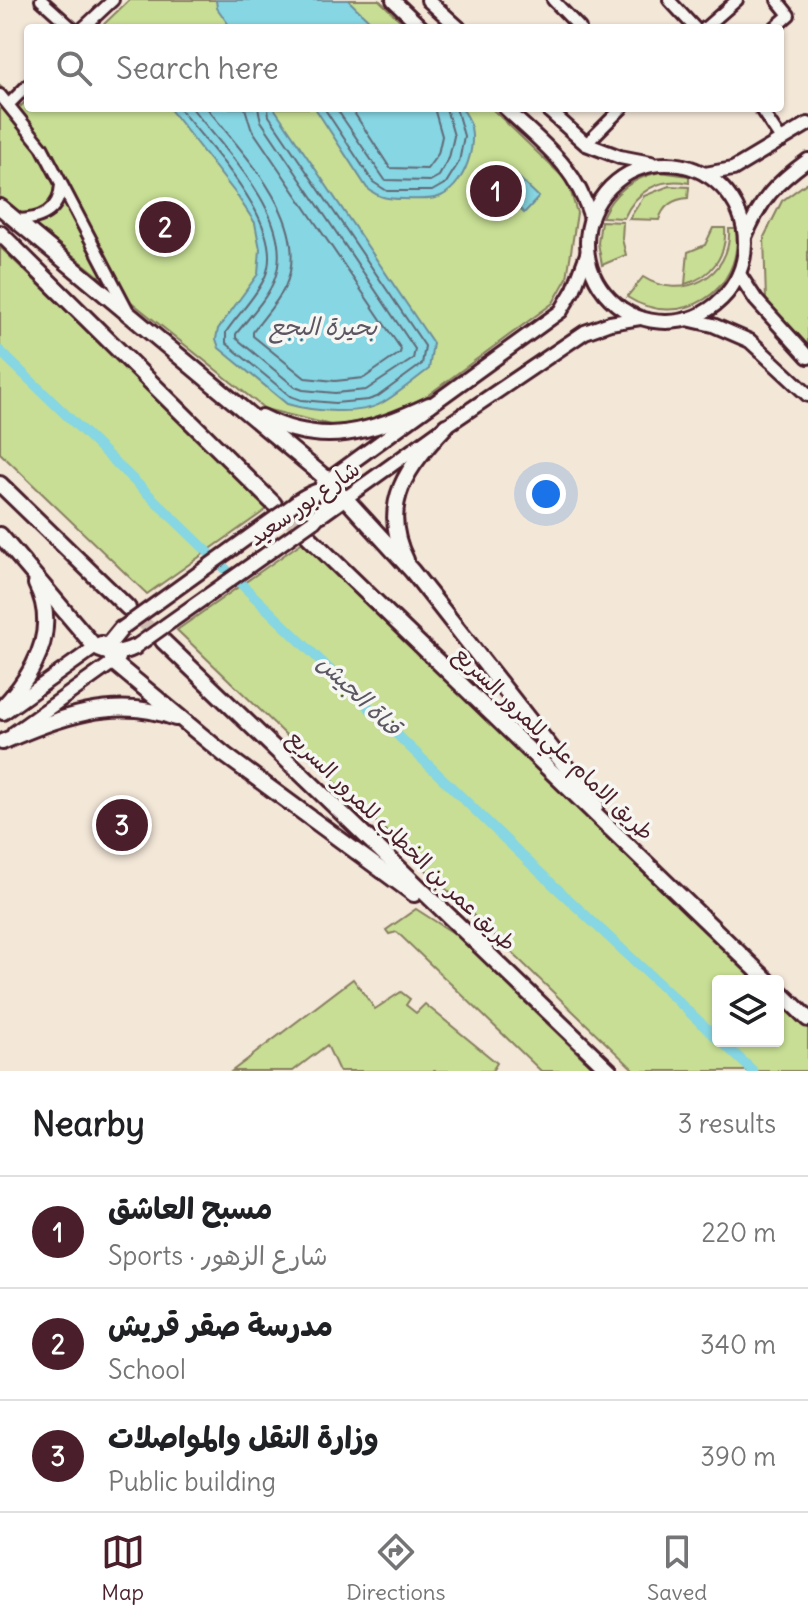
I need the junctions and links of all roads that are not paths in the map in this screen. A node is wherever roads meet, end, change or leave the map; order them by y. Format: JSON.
{"nodes":[{"id":1,"x":41,"y":0,"type":"edge"},
{"id":2,"x":113,"y":0,"type":"edge"},
{"id":3,"x":393,"y":0,"type":"edge"},
{"id":4,"x":428,"y":0,"type":"edge"},
{"id":5,"x":669,"y":0,"type":"edge"},
{"id":6,"x":737,"y":0,"type":"edge"},
{"id":7,"x":777,"y":0,"type":"edge"},
{"id":8,"x":561,"y":3,"type":"edge"},
{"id":9,"x":68,"y":24,"type":"edge"},
{"id":10,"x":87,"y":24,"type":"edge"},
{"id":11,"x":418,"y":24,"type":"edge"},
{"id":12,"x":455,"y":24,"type":"edge"},
{"id":13,"x":577,"y":24,"type":"edge"},
{"id":14,"x":691,"y":24,"type":"edge"},
{"id":15,"x":710,"y":24,"type":"edge"},
{"id":16,"x":779,"y":24,"type":"edge"},
{"id":17,"x":24,"y":89,"type":"edge"},
{"id":18,"x":0,"y":95,"type":"edge"},
{"id":19,"x":9,"y":104,"type":"junction"},
{"id":20,"x":509,"y":112,"type":"edge"},
{"id":21,"x":550,"y":112,"type":"edge"},
{"id":22,"x":618,"y":112,"type":"edge"},
{"id":23,"x":763,"y":112,"type":"edge"},
{"id":24,"x":808,"y":124,"type":"edge"},
{"id":25,"x":782,"y":141,"type":"junction"},
{"id":26,"x":586,"y":144,"type":"junction"},
{"id":27,"x":808,"y":160,"type":"edge"},
{"id":28,"x":659,"y":164,"type":"junction"},
{"id":29,"x":705,"y":174,"type":"junction"},
{"id":30,"x":61,"y":183,"type":"junction"},
{"id":31,"x":0,"y":207,"type":"edge"},
{"id":32,"x":591,"y":218,"type":"junction"},
{"id":33,"x":16,"y":220,"type":"junction"},
{"id":34,"x":0,"y":233,"type":"edge"},
{"id":35,"x":745,"y":237,"type":"junction"},
{"id":36,"x":588,"y":253,"type":"junction"},
{"id":37,"x":739,"y":274,"type":"junction"},
{"id":38,"x":129,"y":314,"type":"junction"},
{"id":39,"x":642,"y":318,"type":"junction"},
{"id":40,"x":687,"y":319,"type":"junction"},
{"id":41,"x":808,"y":357,"type":"edge"},
{"id":42,"x":808,"y":395,"type":"edge"},
{"id":43,"x":429,"y":405,"type":"junction"},
{"id":44,"x":243,"y":408,"type":"junction"},
{"id":45,"x":446,"y":426,"type":"junction"},
{"id":46,"x":0,"y":484,"type":"edge"},
{"id":47,"x":331,"y":492,"type":"junction"},
{"id":48,"x":297,"y":502,"type":"joint"},
{"id":49,"x":274,"y":504,"type":"tunnel mouth"},
{"id":50,"x":313,"y":521,"type":"joint"},
{"id":51,"x":0,"y":535,"type":"edge"},
{"id":52,"x":309,"y":537,"type":"tunnel mouth"},
{"id":53,"x":412,"y":571,"type":"junction"},
{"id":54,"x":30,"y":573,"type":"junction"},
{"id":55,"x":128,"y":608,"type":"tunnel mouth"},
{"id":56,"x":121,"y":629,"type":"joint"},
{"id":57,"x":163,"y":641,"type":"tunnel mouth"},
{"id":58,"x":135,"y":647,"type":"joint"},
{"id":59,"x":109,"y":651,"type":"junction"},
{"id":60,"x":0,"y":713,"type":"edge"},
{"id":61,"x":185,"y":722,"type":"junction"},
{"id":62,"x":1,"y":742,"type":"edge"},
{"id":63,"x":626,"y":843,"type":"junction"},
{"id":64,"x":456,"y":924,"type":"junction"},
{"id":65,"x":762,"y":975,"type":"edge"},
{"id":66,"x":784,"y":996,"type":"edge"},
{"id":67,"x":808,"y":1019,"type":"edge"},
{"id":68,"x":610,"y":1071,"type":"edge"}],
"edges":[{"from":1,"to":9,"type":"street"},
{"from":2,"to":10,"type":"street"},
{"from":3,"to":11,"type":"main road"},
{"from":4,"to":12,"type":"main road"},
{"from":5,"to":14,"type":"street"},
{"from":6,"to":15,"type":"street"},
{"from":7,"to":16,"type":"street"},
{"from":8,"to":13,"type":"street"},
{"from":17,"to":19,"type":"street"},
{"from":18,"to":19,"type":"street"},
{"from":19,"to":30,"type":"street"},
{"from":20,"to":32,"type":"main road"},
{"from":21,"to":26,"type":"main road"},
{"from":22,"to":26,"type":"street"},
{"from":23,"to":25,"type":"street"},
{"from":24,"to":25,"type":"main road"},
{"from":25,"to":29,"type":"main road"},
{"from":26,"to":28,"type":"main road"},
{"from":27,"to":35,"type":"main road"},
{"from":28,"to":29,"type":"main road"},
{"from":28,"to":32,"type":"main road"},
{"from":29,"to":35,"type":"main road"},
{"from":30,"to":33,"type":"street"},
{"from":30,"to":38,"type":"street"},
{"from":31,"to":33,"type":"highway"},
{"from":32,"to":36,"type":"main road"},
{"from":33,"to":38,"type":"highway"},
{"from":34,"to":49,"type":"highway"},
{"from":35,"to":37,"type":"main road"},
{"from":36,"to":39,"type":"main road"},
{"from":36,"to":43,"type":"main road","name":"شارع بور سعيد"},
{"from":37,"to":40,"type":"main road"},
{"from":37,"to":41,"type":"main road"},
{"from":38,"to":44,"type":"highway"},
{"from":39,"to":40,"type":"main road"},
{"from":39,"to":45,"type":"main road","name":"شارع بور سعيد"},
{"from":40,"to":42,"type":"main road"},
{"from":43,"to":44,"type":"highway"},
{"from":43,"to":47,"type":"main road","name":"شارع بور سعيد"},
{"from":44,"to":47,"type":"highway"},
{"from":45,"to":47,"type":"main road","name":"شارع بور سعيد"},
{"from":45,"to":53,"type":"highway"},
{"from":46,"to":55,"type":"highway"},
{"from":47,"to":48,"type":"highway"},
{"from":47,"to":50,"type":"highway"},
{"from":47,"to":53,"type":"highway"},
{"from":48,"to":56,"type":"main road","name":"شارع بور سعيد","bridge":true},
{"from":50,"to":58,"type":"main road","name":"شارع بور سعيد","bridge":true},
{"from":51,"to":54,"type":"highway"},
{"from":52,"to":63,"type":"highway","name":"طريق الامام علي للمرور السريع"},
{"from":53,"to":63,"type":"highway"},
{"from":54,"to":59,"type":"highway"},
{"from":54,"to":60,"type":"highway"},
{"from":56,"to":59,"type":"highway"},
{"from":57,"to":64,"type":"highway","name":"طريق عمر بن الخطاب للمرور السريع"},
{"from":58,"to":59,"type":"highway"},
{"from":59,"to":60,"type":"main road"},
{"from":59,"to":61,"type":"highway"},
{"from":59,"to":62,"type":"main road"},
{"from":61,"to":62,"type":"highway"},
{"from":61,"to":64,"type":"highway"},
{"from":63,"to":65,"type":"highway","name":"طريق الامام علي للمرور السريع"},
{"from":64,"to":68,"type":"highway","name":"طريق عمر بن الخطاب للمرور السريع"},
{"from":66,"to":67,"type":"highway"}]}
